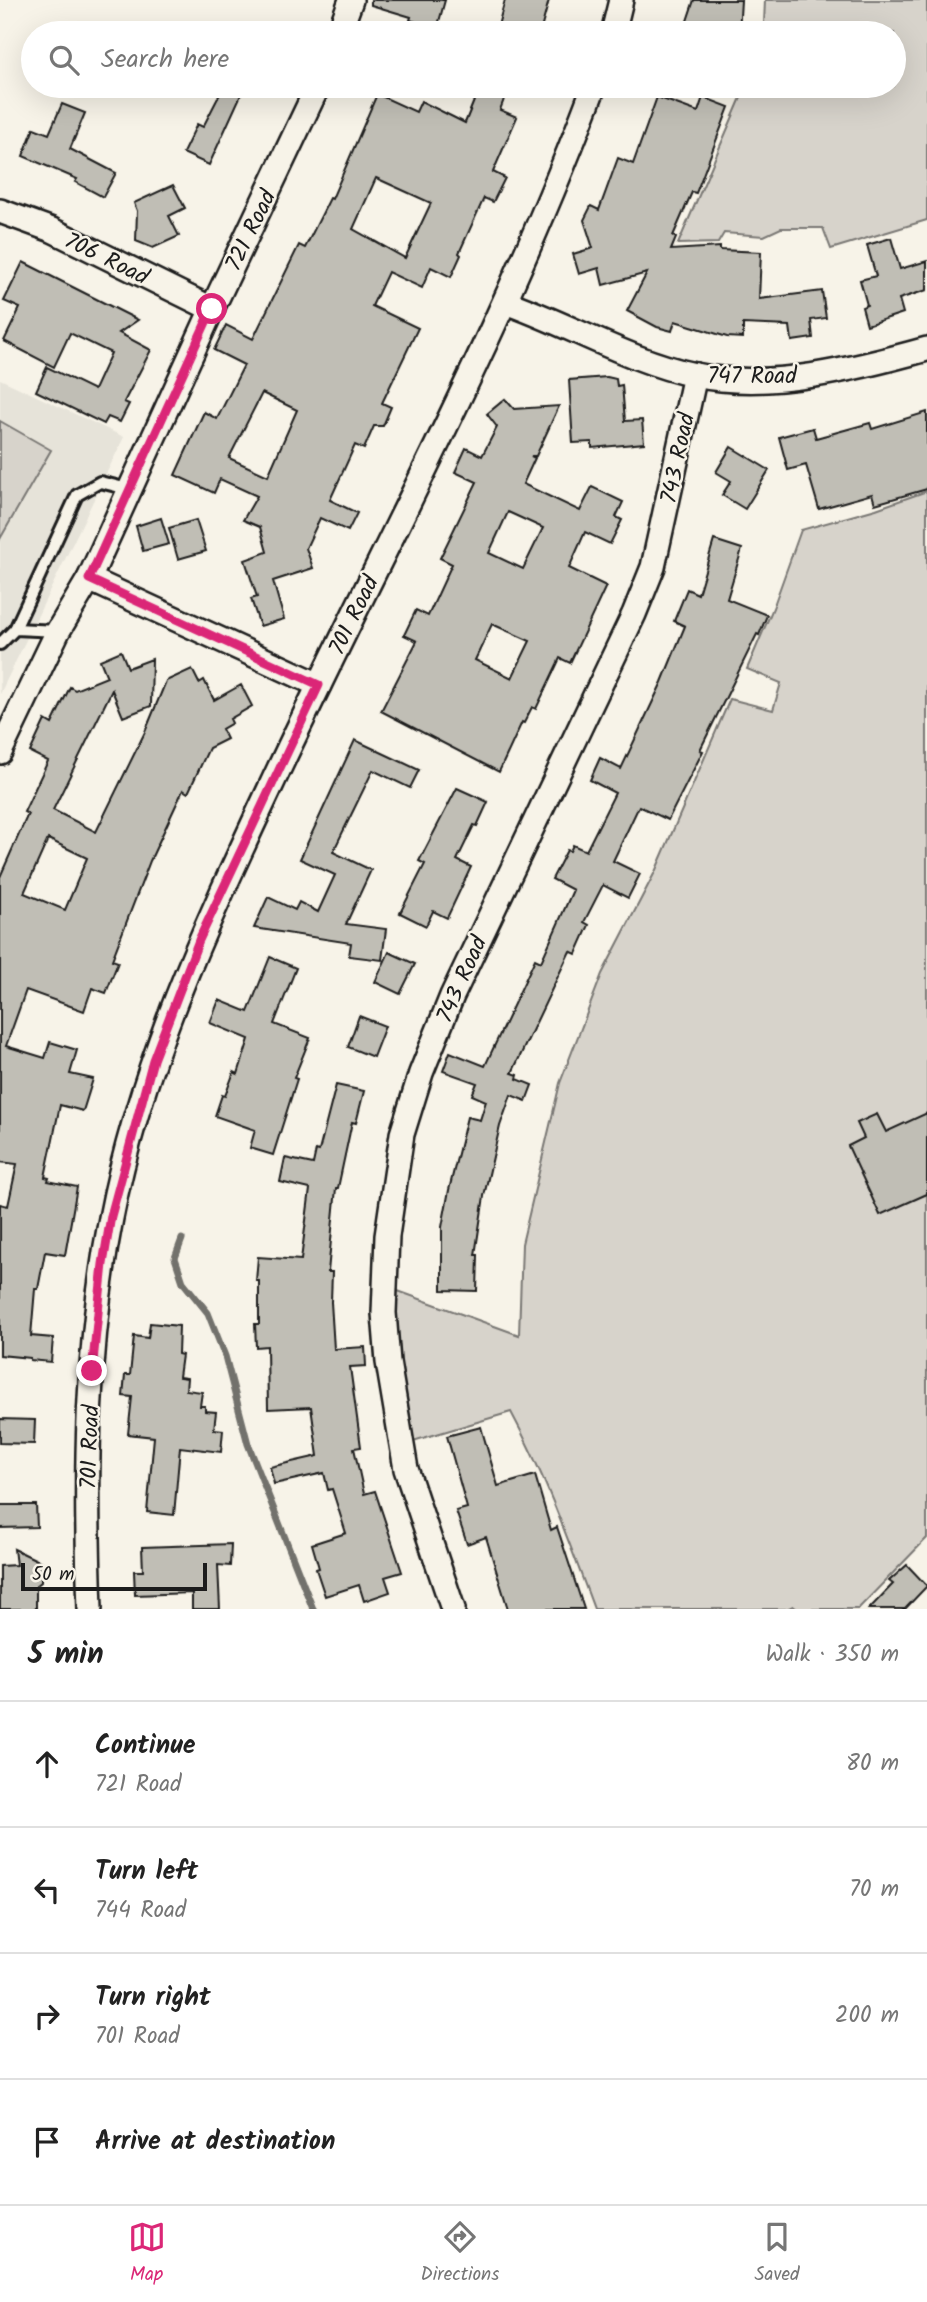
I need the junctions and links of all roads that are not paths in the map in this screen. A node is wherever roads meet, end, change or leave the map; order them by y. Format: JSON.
{"nodes":[{"id":1,"x":351,"y":0,"type":"edge"},
{"id":2,"x":621,"y":0,"type":"edge"},
{"id":3,"x":343,"y":21,"type":"edge"},
{"id":4,"x":615,"y":21,"type":"edge"},
{"id":5,"x":312,"y":98,"type":"edge"},
{"id":6,"x":590,"y":98,"type":"edge"},
{"id":7,"x":0,"y":211,"type":"edge"},
{"id":8,"x":505,"y":302,"type":"junction"},
{"id":9,"x":212,"y":309,"type":"junction"},
{"id":10,"x":927,"y":349,"type":"edge"},
{"id":11,"x":695,"y":375,"type":"junction"},
{"id":12,"x":128,"y":489,"type":"junction"},
{"id":13,"x":89,"y":579,"type":"junction"},
{"id":14,"x":15,"y":629,"type":"junction"},
{"id":15,"x":58,"y":631,"type":"junction"},
{"id":16,"x":0,"y":644,"type":"edge"},
{"id":17,"x":319,"y":685,"type":"junction"},
{"id":18,"x":0,"y":752,"type":"edge"},
{"id":19,"x":90,"y":1609,"type":"edge"},
{"id":20,"x":453,"y":1609,"type":"edge"}],
"edges":[{"from":1,"to":3,"type":"street"},
{"from":2,"to":4,"type":"street"},
{"from":5,"to":9,"type":"street","name":"721 Road"},
{"from":6,"to":8,"type":"street","name":"701 Road"},
{"from":7,"to":9,"type":"street","name":"706 Road"},
{"from":8,"to":11,"type":"street","name":"747 Road"},
{"from":8,"to":17,"type":"street","name":"701 Road"},
{"from":9,"to":12,"type":"street","name":"721 Road"},
{"from":10,"to":11,"type":"street","name":"747 Road"},
{"from":11,"to":20,"type":"street","name":"743 Road"},
{"from":12,"to":13,"type":"street","name":"721 Road"},
{"from":12,"to":14,"type":"lane"},
{"from":13,"to":15,"type":"street","name":"721 Road"},
{"from":13,"to":17,"type":"street"},
{"from":14,"to":15,"type":"lane"},
{"from":14,"to":16,"type":"lane"},
{"from":15,"to":18,"type":"street","name":"721 Road"},
{"from":17,"to":19,"type":"street","name":"701 Road"}]}
